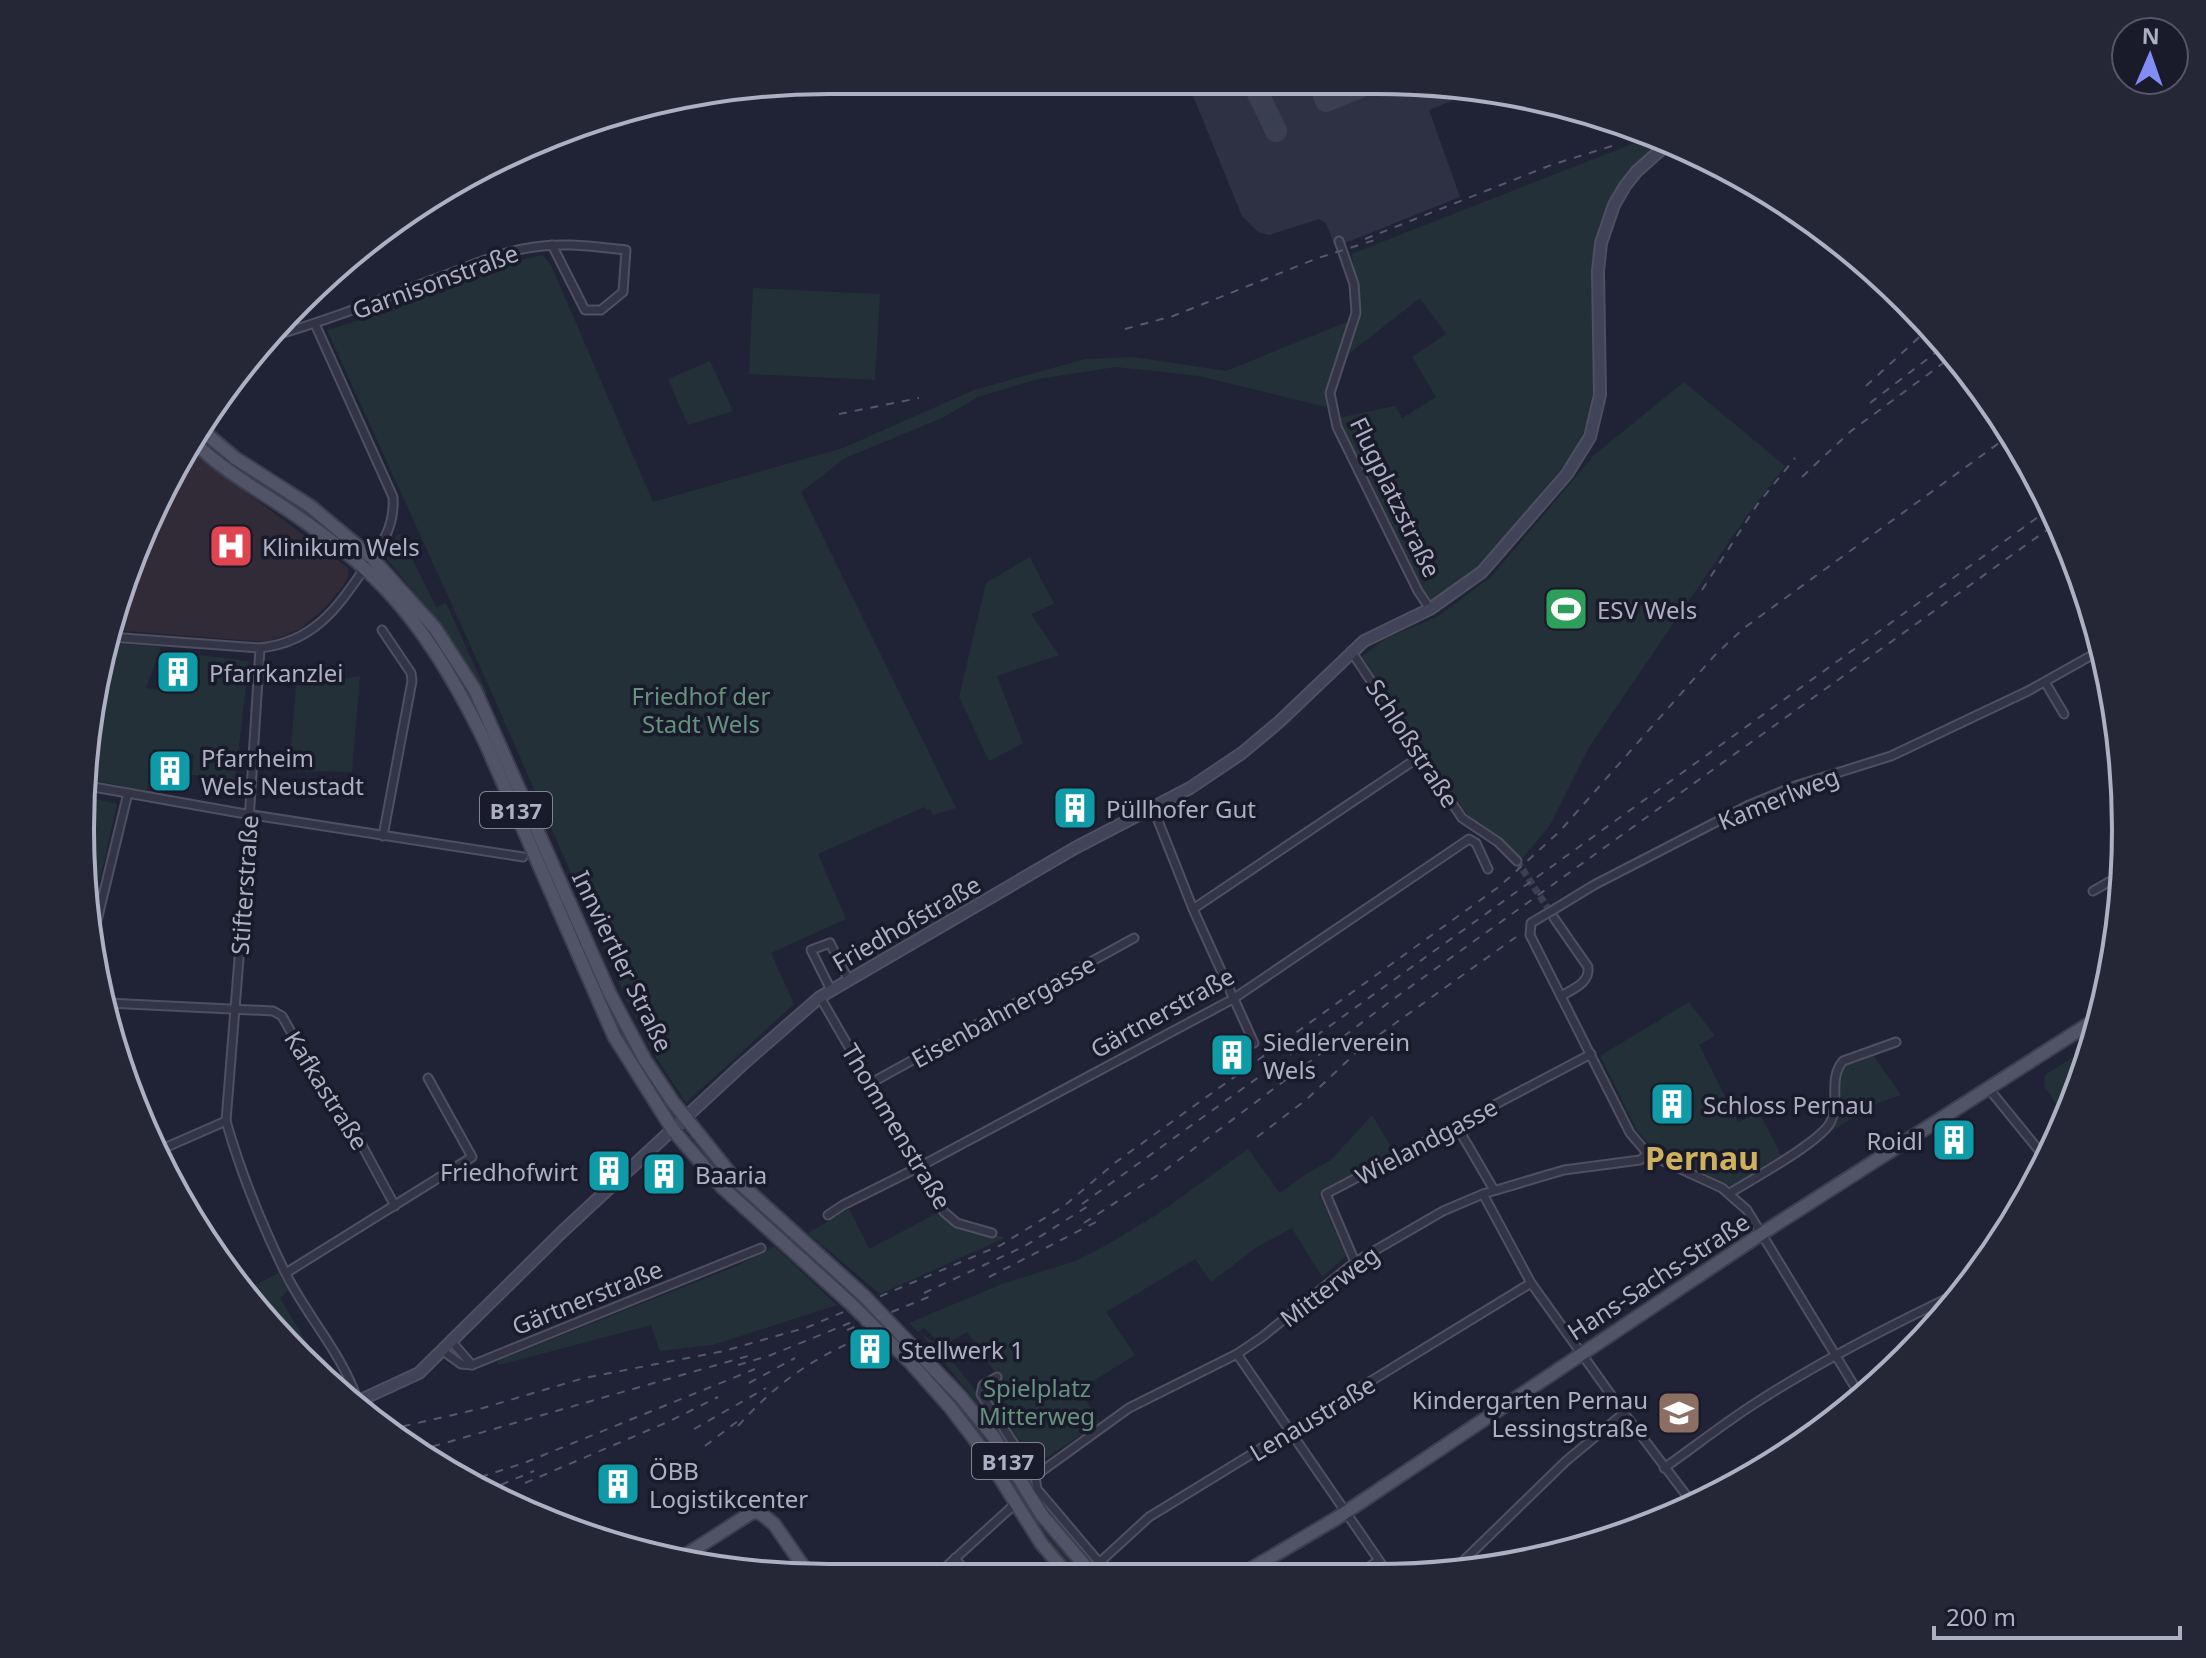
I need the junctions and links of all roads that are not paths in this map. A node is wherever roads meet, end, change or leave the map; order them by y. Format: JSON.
{"nodes":[{"id":1,"x":1660,"y":151,"type":"edge"},
{"id":2,"x":1339,"y":241,"type":"dead end"},
{"id":3,"x":552,"y":245,"type":"junction"},
{"id":4,"x":315,"y":324,"type":"junction"},
{"id":5,"x":287,"y":332,"type":"edge"},
{"id":6,"x":208,"y":436,"type":"edge"},
{"id":7,"x":201,"y":448,"type":"edge"},
{"id":8,"x":368,"y":563,"type":"junction"},
{"id":9,"x":1430,"y":609,"type":"junction"},
{"id":10,"x":382,"y":630,"type":"dead end"},
{"id":11,"x":119,"y":638,"type":"edge"},
{"id":12,"x":260,"y":648,"type":"junction"},
{"id":13,"x":1351,"y":651,"type":"junction"},
{"id":14,"x":2091,"y":656,"type":"edge"},
{"id":15,"x":2045,"y":682,"type":"junction"},
{"id":16,"x":2064,"y":714,"type":"dead end"},
{"id":17,"x":1422,"y":755,"type":"junction"},
{"id":18,"x":96,"y":787,"type":"edge"},
{"id":19,"x":128,"y":793,"type":"junction"},
{"id":20,"x":1153,"y":808,"type":"junction"},
{"id":21,"x":249,"y":814,"type":"junction"},
{"id":22,"x":383,"y":836,"type":"junction"},
{"id":23,"x":523,"y":857,"type":"dead end"},
{"id":24,"x":1517,"y":861,"type":"tunnel mouth"},
{"id":25,"x":1488,"y":869,"type":"dead end"},
{"id":26,"x":2110,"y":882,"type":"edge"},
{"id":27,"x":2093,"y":891,"type":"dead end"},
{"id":28,"x":1193,"y":909,"type":"junction"},
{"id":29,"x":99,"y":912,"type":"edge"},
{"id":30,"x":1551,"y":914,"type":"junction"},
{"id":31,"x":1134,"y":938,"type":"dead end"},
{"id":32,"x":848,"y":979,"type":"junction"},
{"id":33,"x":831,"y":990,"type":"junction"},
{"id":34,"x":1561,"y":996,"type":"junction"},
{"id":35,"x":820,"y":997,"type":"junction"},
{"id":36,"x":1233,"y":999,"type":"junction"},
{"id":37,"x":115,"y":1003,"type":"edge"},
{"id":38,"x":235,"y":1009,"type":"junction"},
{"id":39,"x":2085,"y":1027,"type":"edge"},
{"id":40,"x":1896,"y":1042,"type":"dead end"},
{"id":41,"x":1254,"y":1043,"type":"dead end"},
{"id":42,"x":1591,"y":1054,"type":"junction"},
{"id":43,"x":428,"y":1078,"type":"dead end"},
{"id":44,"x":871,"y":1083,"type":"junction"},
{"id":45,"x":1989,"y":1089,"type":"junction"},
{"id":46,"x":685,"y":1119,"type":"junction"},
{"id":47,"x":226,"y":1121,"type":"junction"},
{"id":48,"x":1456,"y":1125,"type":"junction"},
{"id":49,"x":673,"y":1130,"type":"junction"},
{"id":50,"x":167,"y":1147,"type":"edge"},
{"id":51,"x":2038,"y":1149,"type":"edge"},
{"id":52,"x":1648,"y":1154,"type":"junction"},
{"id":53,"x":919,"y":1167,"type":"junction"},
{"id":54,"x":1494,"y":1190,"type":"junction"},
{"id":55,"x":1730,"y":1193,"type":"junction"},
{"id":56,"x":1483,"y":1194,"type":"junction"},
{"id":57,"x":395,"y":1206,"type":"junction"},
{"id":58,"x":828,"y":1215,"type":"dead end"},
{"id":59,"x":992,"y":1233,"type":"dead end"},
{"id":60,"x":1761,"y":1234,"type":"junction"},
{"id":61,"x":761,"y":1248,"type":"dead end"},
{"id":62,"x":1355,"y":1262,"type":"junction"},
{"id":63,"x":286,"y":1273,"type":"junction"},
{"id":64,"x":1531,"y":1283,"type":"junction"},
{"id":65,"x":1940,"y":1302,"type":"edge"},
{"id":66,"x":452,"y":1342,"type":"junction"},
{"id":67,"x":443,"y":1351,"type":"junction"},
{"id":68,"x":1581,"y":1353,"type":"junction"},
{"id":69,"x":1237,"y":1354,"type":"junction"},
{"id":70,"x":1835,"y":1357,"type":"junction"},
{"id":71,"x":472,"y":1365,"type":"junction"},
{"id":72,"x":997,"y":1377,"type":"dead end"},
{"id":73,"x":348,"y":1386,"type":"edge"},
{"id":74,"x":1855,"y":1388,"type":"edge"},
{"id":75,"x":365,"y":1399,"type":"edge"},
{"id":76,"x":1624,"y":1413,"type":"junction"},
{"id":77,"x":1290,"y":1432,"type":"junction"},
{"id":78,"x":1664,"y":1468,"type":"junction"},
{"id":79,"x":1035,"y":1476,"type":"junction"},
{"id":80,"x":1686,"y":1495,"type":"edge"},
{"id":81,"x":1015,"y":1504,"type":"junction"},
{"id":82,"x":1344,"y":1513,"type":"junction"},
{"id":83,"x":692,"y":1551,"type":"edge"},
{"id":84,"x":955,"y":1558,"type":"junction"},
{"id":85,"x":1466,"y":1559,"type":"edge"},
{"id":86,"x":1378,"y":1561,"type":"junction"},
{"id":87,"x":1100,"y":1562,"type":"joint"},
{"id":88,"x":800,"y":1563,"type":"edge"},
{"id":89,"x":949,"y":1564,"type":"edge"},
{"id":90,"x":960,"y":1564,"type":"edge"},
{"id":91,"x":1059,"y":1564,"type":"edge"},
{"id":92,"x":1084,"y":1564,"type":"edge"},
{"id":93,"x":1259,"y":1564,"type":"edge"},
{"id":94,"x":1373,"y":1564,"type":"edge"},
{"id":95,"x":1380,"y":1564,"type":"edge"}],
"edges":[{"from":1,"to":9,"type":"street","name":"Flugplatzstraße"},
{"from":2,"to":9,"type":"street","name":"Flugplatzstraße"},
{"from":3,"to":3,"type":"street","name":"Garnisonstraße"},
{"from":3,"to":4,"type":"street","name":"Garnisonstraße"},
{"from":4,"to":5,"type":"street","name":"Garnisonstraße"},
{"from":4,"to":8,"type":"street"},
{"from":6,"to":8,"type":"main road","name":"Innviertler Straße","number":"B137"},
{"from":7,"to":8,"type":"main road","name":"Innviertler Straße","number":"B137"},
{"from":8,"to":12,"type":"street"},
{"from":8,"to":46,"type":"main road","name":"Innviertler Straße","number":"B137"},
{"from":8,"to":49,"type":"main road","name":"Innviertler Straße","number":"B137"},
{"from":9,"to":13,"type":"street","name":"Friedhofstraße"},
{"from":10,"to":22,"type":"street"},
{"from":11,"to":12,"type":"street"},
{"from":12,"to":21,"type":"street","name":"Stifterstraße"},
{"from":13,"to":17,"type":"street","name":"Schloßstraße"},
{"from":13,"to":20,"type":"street","name":"Friedhofstraße"},
{"from":14,"to":15,"type":"street","name":"Kamerlweg"},
{"from":15,"to":16,"type":"street"},
{"from":15,"to":30,"type":"street","name":"Kamerlweg"},
{"from":17,"to":24,"type":"street","name":"Schloßstraße"},
{"from":17,"to":28,"type":"street"},
{"from":18,"to":19,"type":"street"},
{"from":19,"to":21,"type":"street"},
{"from":19,"to":29,"type":"street"},
{"from":20,"to":28,"type":"street"},
{"from":20,"to":32,"type":"street","name":"Friedhofstraße"},
{"from":21,"to":22,"type":"street"},
{"from":21,"to":38,"type":"street","name":"Stifterstraße"},
{"from":22,"to":23,"type":"street"},
{"from":25,"to":36,"type":"street","name":"Gärtnerstraße"},
{"from":26,"to":27,"type":"street"},
{"from":28,"to":36,"type":"street"},
{"from":30,"to":34,"type":"street","name":"Kamerlweg"},
{"from":30,"to":34,"type":"street"},
{"from":31,"to":44,"type":"street","name":"Eisenbahnergasse"},
{"from":32,"to":33,"type":"street","name":"Friedhofstraße"},
{"from":32,"to":33,"type":"street"},
{"from":33,"to":35,"type":"street","name":"Friedhofstraße"},
{"from":34,"to":42,"type":"street"},
{"from":35,"to":44,"type":"street","name":"Thommenstraße"},
{"from":35,"to":46,"type":"street","name":"Friedhofstraße"},
{"from":36,"to":41,"type":"street"},
{"from":36,"to":53,"type":"street","name":"Gärtnerstraße"},
{"from":37,"to":38,"type":"street"},
{"from":38,"to":47,"type":"street","name":"Stifterstraße"},
{"from":38,"to":57,"type":"street","name":"Kafkastraße"},
{"from":39,"to":45,"type":"main road","name":"Hans-Sachs-Straße"},
{"from":40,"to":55,"type":"street"},
{"from":42,"to":48,"type":"street","name":"Wielandgasse"},
{"from":42,"to":52,"type":"street"},
{"from":43,"to":57,"type":"street"},
{"from":44,"to":53,"type":"street","name":"Thommenstraße"},
{"from":45,"to":51,"type":"street"},
{"from":45,"to":60,"type":"main road","name":"Hans-Sachs-Straße"},
{"from":46,"to":49,"type":"street","name":"Friedhofstraße"},
{"from":46,"to":92,"type":"main road","name":"Innviertler Straße","number":"B137"},
{"from":47,"to":50,"type":"street"},
{"from":47,"to":63,"type":"street"},
{"from":48,"to":54,"type":"street"},
{"from":48,"to":62,"type":"street","name":"Wielandgasse"},
{"from":49,"to":66,"type":"street","name":"Friedhofstraße"},
{"from":49,"to":81,"type":"main road","name":"Innviertler Straße","number":"B137"},
{"from":52,"to":54,"type":"street","name":"Mitterweg"},
{"from":52,"to":55,"type":"street"},
{"from":53,"to":58,"type":"street","name":"Gärtnerstraße"},
{"from":53,"to":59,"type":"street","name":"Thommenstraße"},
{"from":54,"to":56,"type":"street","name":"Mitterweg"},
{"from":55,"to":60,"type":"street"},
{"from":56,"to":62,"type":"street","name":"Mitterweg"},
{"from":56,"to":64,"type":"street"},
{"from":57,"to":63,"type":"street"},
{"from":60,"to":68,"type":"main road","name":"Hans-Sachs-Straße"},
{"from":60,"to":70,"type":"street"},
{"from":61,"to":71,"type":"street","name":"Gärtnerstraße"},
{"from":62,"to":69,"type":"street","name":"Mitterweg"},
{"from":63,"to":73,"type":"street"},
{"from":64,"to":68,"type":"street"},
{"from":64,"to":77,"type":"street","name":"Lenaustraße"},
{"from":65,"to":70,"type":"street"},
{"from":66,"to":67,"type":"street"},
{"from":66,"to":71,"type":"street"},
{"from":67,"to":71,"type":"street"},
{"from":67,"to":75,"type":"street"},
{"from":68,"to":76,"type":"street"},
{"from":68,"to":82,"type":"main road","name":"Hans-Sachs-Straße"},
{"from":69,"to":77,"type":"street"},
{"from":69,"to":79,"type":"street","name":"Mitterweg"},
{"from":70,"to":74,"type":"street"},
{"from":70,"to":78,"type":"street"},
{"from":72,"to":79,"type":"street"},
{"from":76,"to":78,"type":"street"},
{"from":76,"to":85,"type":"street"},
{"from":77,"to":82,"type":"street"},
{"from":77,"to":87,"type":"street","name":"Lenaustraße"},
{"from":78,"to":80,"type":"street"},
{"from":79,"to":87,"type":"street"},
{"from":81,"to":84,"type":"street"},
{"from":81,"to":91,"type":"main road","name":"Innviertler Straße","number":"B137"},
{"from":82,"to":86,"type":"street"},
{"from":82,"to":93,"type":"main road","name":"Hans-Sachs-Straße"},
{"from":83,"to":88,"type":"main road"},
{"from":84,"to":89,"type":"street"},
{"from":84,"to":90,"type":"street"},
{"from":86,"to":94,"type":"street"},
{"from":86,"to":95,"type":"street"}]}
